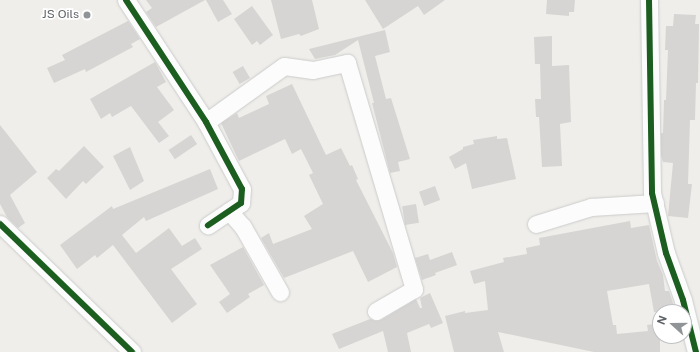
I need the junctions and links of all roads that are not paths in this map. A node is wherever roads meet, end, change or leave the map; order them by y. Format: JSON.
{"nodes":[{"id":1,"x":126,"y":0,"type":"edge"},
{"id":2,"x":649,"y":0,"type":"edge"},
{"id":3,"x":206,"y":122,"type":"junction"},
{"id":4,"x":655,"y":203,"type":"junction"},
{"id":5,"x":228,"y":211,"type":"junction"},
{"id":6,"x":0,"y":224,"type":"edge"},
{"id":7,"x":536,"y":224,"type":"dead end"},
{"id":8,"x":208,"y":225,"type":"dead end"},
{"id":9,"x":280,"y":292,"type":"dead end"},
{"id":10,"x":376,"y":311,"type":"dead end"},
{"id":11,"x":132,"y":352,"type":"edge"},
{"id":12,"x":696,"y":352,"type":"edge"}],
"edges":[{"from":1,"to":3,"type":"street"},
{"from":2,"to":4,"type":"street"},
{"from":3,"to":5,"type":"street"},
{"from":3,"to":10,"type":"street"},
{"from":4,"to":7,"type":"street"},
{"from":4,"to":12,"type":"street"},
{"from":5,"to":8,"type":"street"},
{"from":5,"to":9,"type":"street"},
{"from":6,"to":11,"type":"street"}]}
